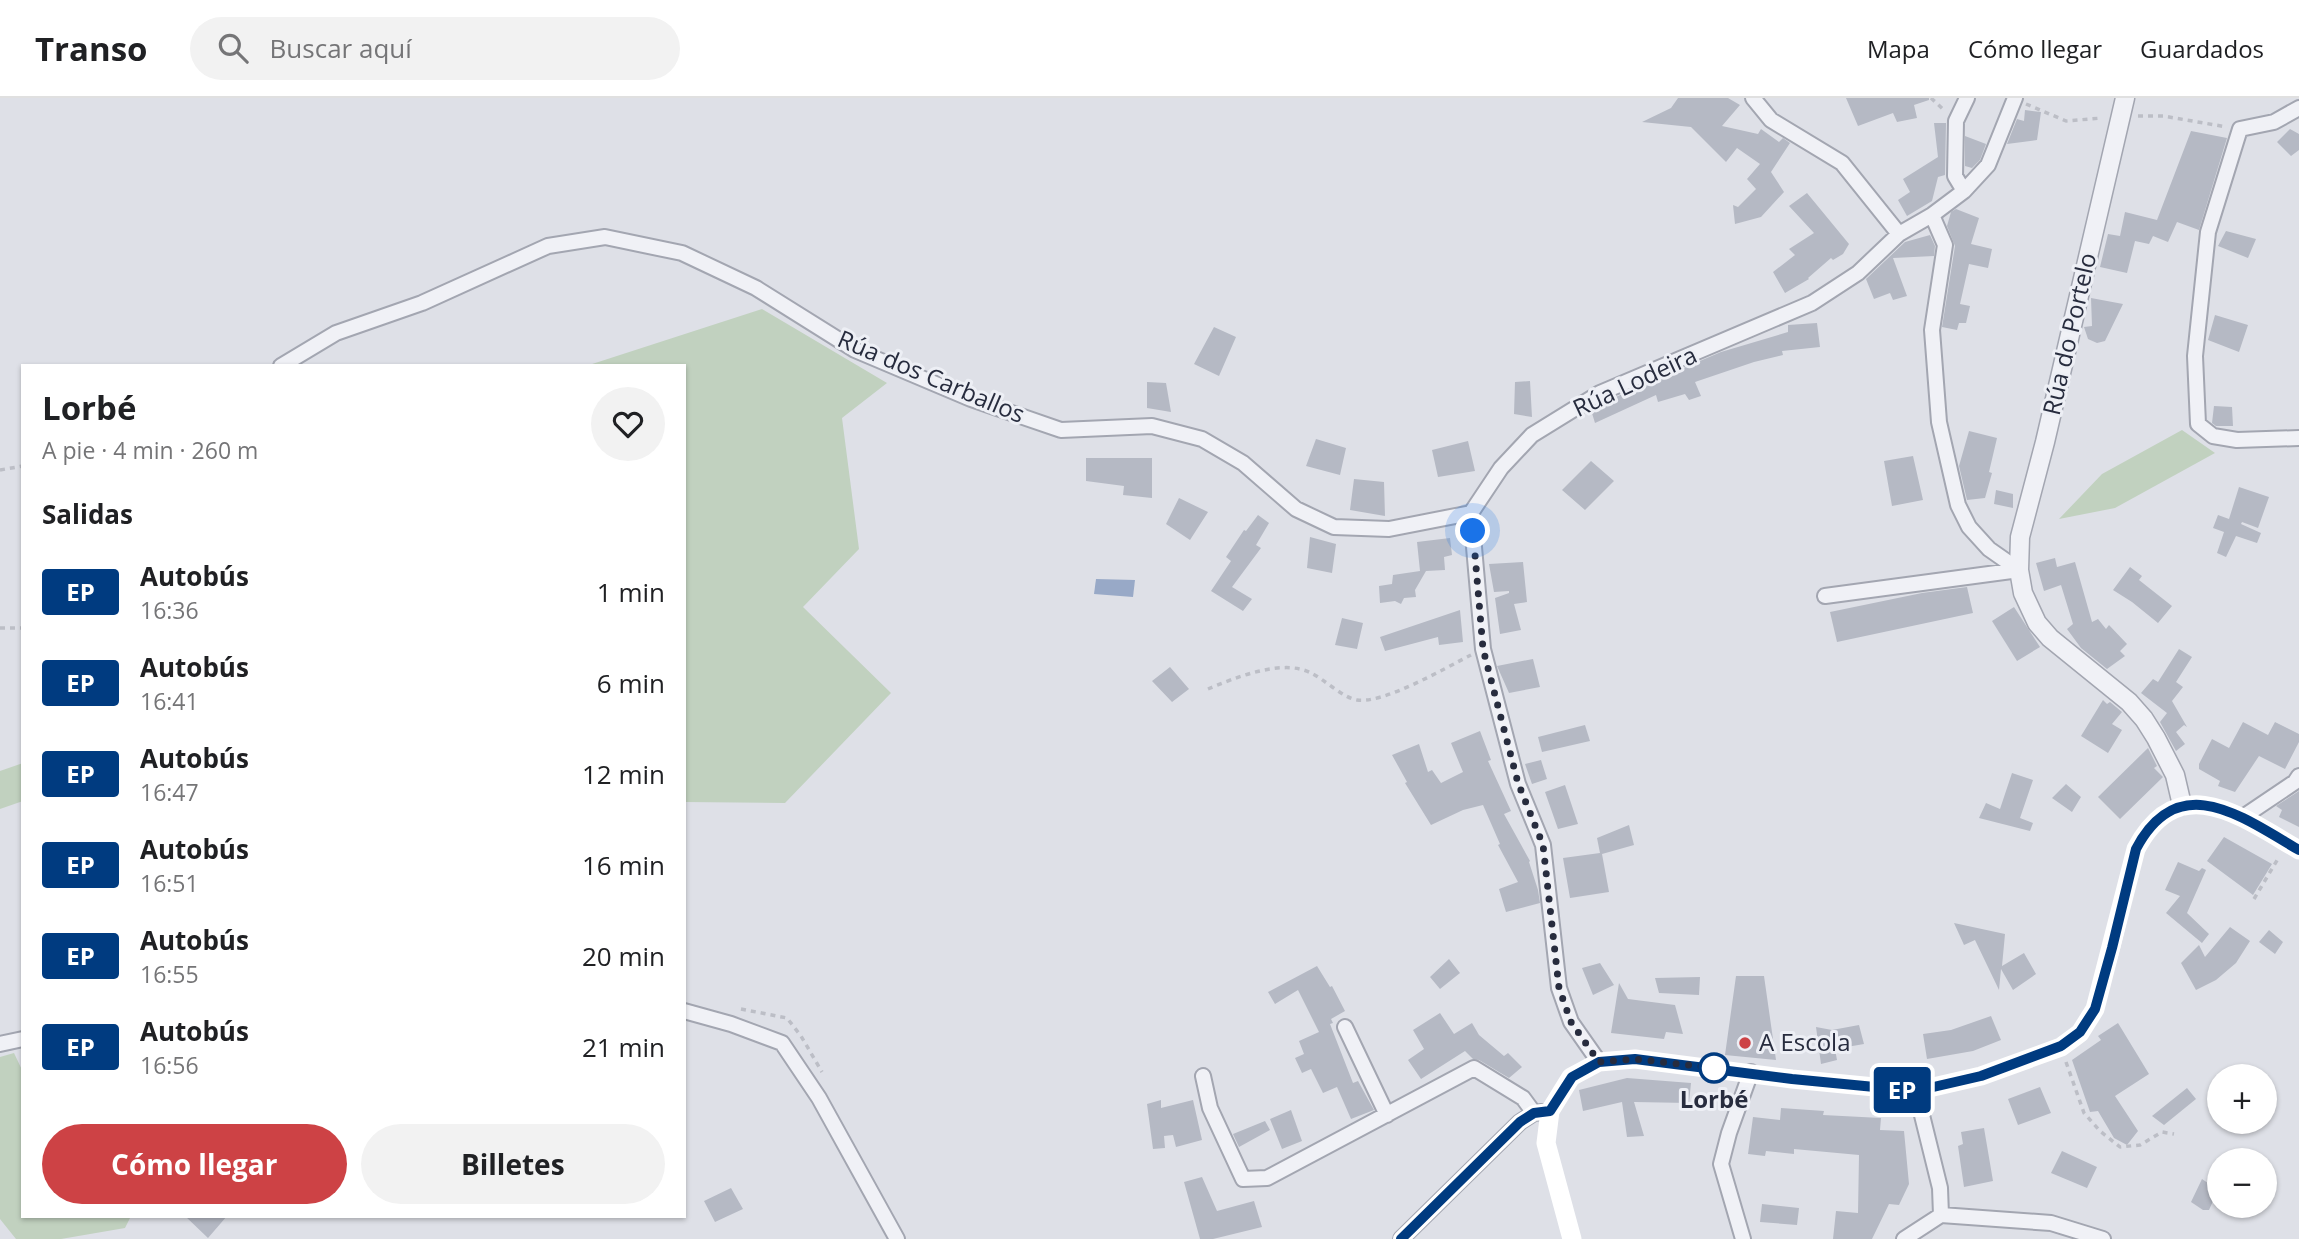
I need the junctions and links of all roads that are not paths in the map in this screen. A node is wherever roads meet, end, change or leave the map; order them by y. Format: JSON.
{"nodes":[{"id":1,"x":1753,"y":98,"type":"edge"},
{"id":2,"x":1967,"y":98,"type":"edge"},
{"id":3,"x":2015,"y":99,"type":"edge"},
{"id":4,"x":2123,"y":107,"type":"edge"},
{"id":5,"x":2299,"y":108,"type":"edge"},
{"id":6,"x":1964,"y":191,"type":"junction"},
{"id":7,"x":1932,"y":215,"type":"junction"},
{"id":8,"x":1899,"y":234,"type":"junction"},
{"id":9,"x":284,"y":364,"type":"edge"},
{"id":10,"x":2299,"y":438,"type":"edge"},
{"id":11,"x":1471,"y":513,"type":"junction"},
{"id":12,"x":2019,"y":570,"type":"junction"},
{"id":13,"x":1825,"y":596,"type":"dead end"},
{"id":14,"x":2299,"y":776,"type":"edge"},
{"id":15,"x":2182,"y":805,"type":"junction"},
{"id":16,"x":2243,"y":817,"type":"junction"},
{"id":17,"x":2293,"y":847,"type":"edge"},
{"id":18,"x":686,"y":1013,"type":"edge"},
{"id":19,"x":1345,"y":1027,"type":"dead end"},
{"id":20,"x":21,"y":1039,"type":"edge"},
{"id":21,"x":0,"y":1044,"type":"edge"},
{"id":22,"x":1599,"y":1062,"type":"junction"},
{"id":23,"x":1751,"y":1072,"type":"junction"},
{"id":24,"x":1203,"y":1076,"type":"dead end"},
{"id":25,"x":1916,"y":1091,"type":"junction"},
{"id":26,"x":1542,"y":1112,"type":"junction"},
{"id":27,"x":1387,"y":1115,"type":"junction"},
{"id":28,"x":1941,"y":1215,"type":"junction"},
{"id":29,"x":897,"y":1239,"type":"edge"},
{"id":30,"x":1401,"y":1239,"type":"edge"},
{"id":31,"x":1572,"y":1239,"type":"edge"},
{"id":32,"x":1743,"y":1239,"type":"edge"},
{"id":33,"x":1904,"y":1239,"type":"edge"},
{"id":34,"x":2103,"y":1239,"type":"edge"}],
"edges":[{"from":1,"to":8,"type":"street"},
{"from":2,"to":6,"type":"street"},
{"from":3,"to":6,"type":"street","name":"Rúa Lodeira"},
{"from":4,"to":12,"type":"street","name":"Rúa do Portelo"},
{"from":5,"to":10,"type":"street"},
{"from":6,"to":7,"type":"street","name":"Rúa Lodeira"},
{"from":7,"to":8,"type":"street","name":"Rúa Lodeira"},
{"from":7,"to":12,"type":"street"},
{"from":8,"to":11,"type":"street","name":"Rúa Lodeira"},
{"from":9,"to":11,"type":"street","name":"Rúa dos Carballos"},
{"from":11,"to":22,"type":"street"},
{"from":12,"to":13,"type":"street"},
{"from":12,"to":15,"type":"street","name":"Rúa do Portelo"},
{"from":14,"to":16,"type":"street"},
{"from":15,"to":16,"type":"main road"},
{"from":15,"to":25,"type":"main road"},
{"from":16,"to":17,"type":"main road"},
{"from":18,"to":29,"type":"street"},
{"from":19,"to":27,"type":"street"},
{"from":20,"to":21,"type":"street"},
{"from":22,"to":23,"type":"main road"},
{"from":22,"to":26,"type":"main road"},
{"from":23,"to":25,"type":"main road"},
{"from":23,"to":32,"type":"street"},
{"from":24,"to":27,"type":"street"},
{"from":25,"to":28,"type":"street"},
{"from":26,"to":27,"type":"street"},
{"from":26,"to":30,"type":"street"},
{"from":26,"to":31,"type":"main road"},
{"from":28,"to":33,"type":"street"},
{"from":28,"to":34,"type":"street"}]}
